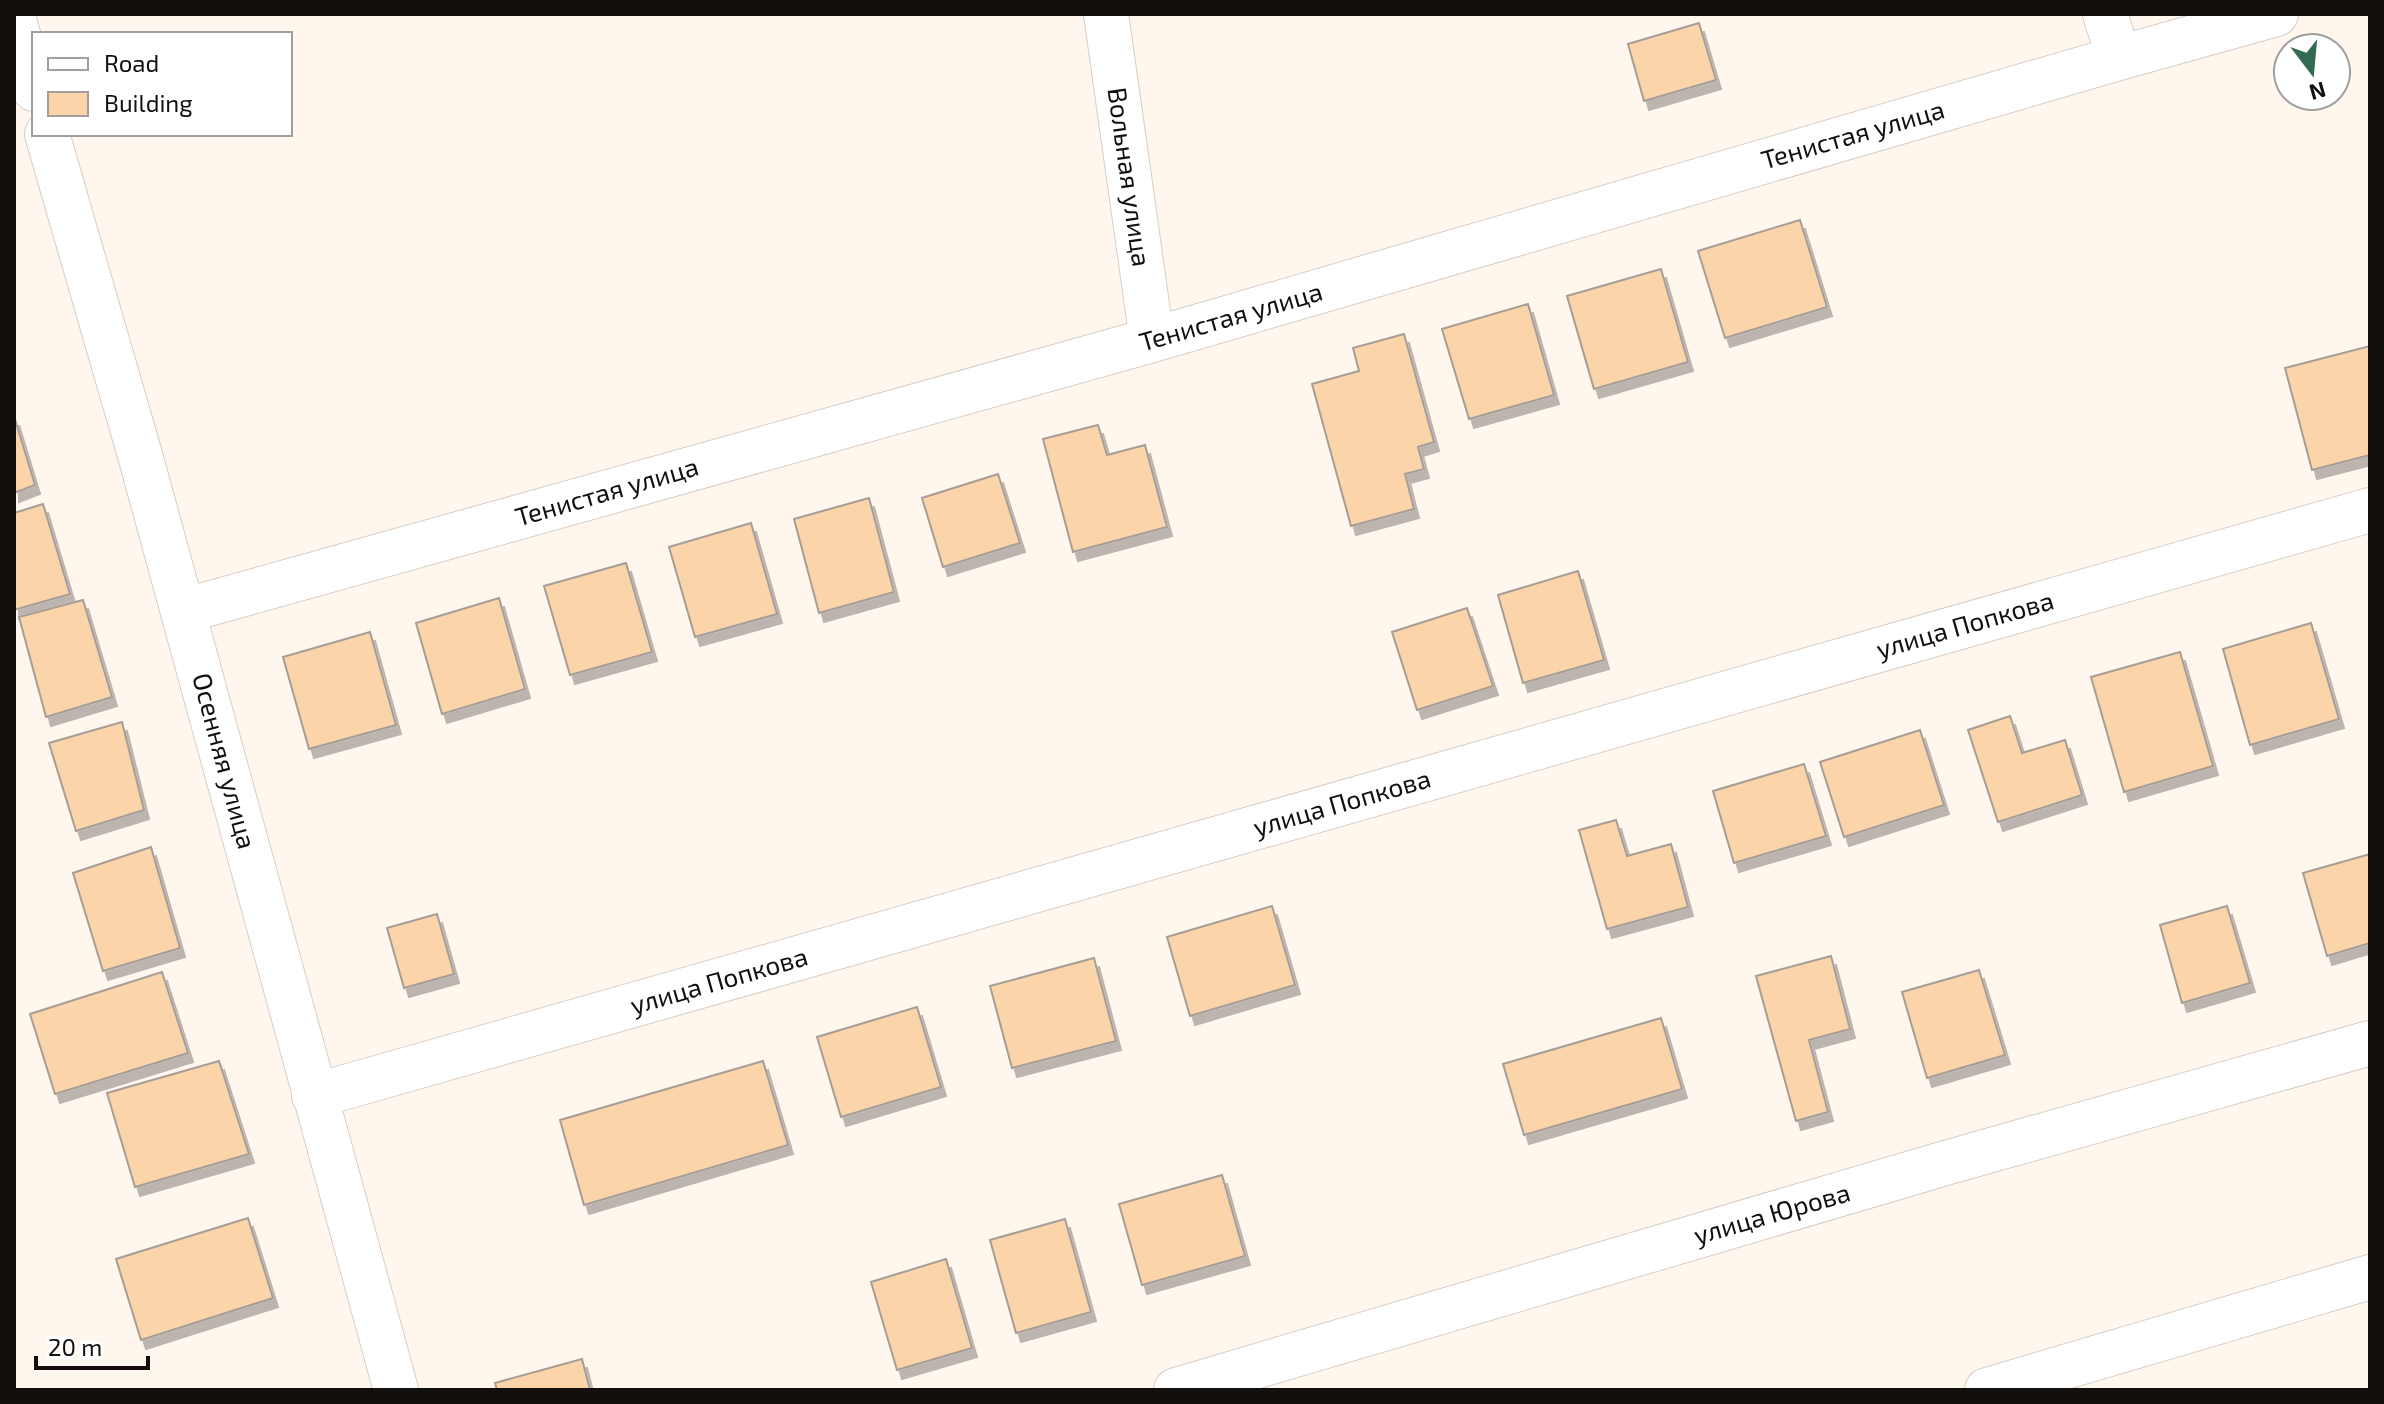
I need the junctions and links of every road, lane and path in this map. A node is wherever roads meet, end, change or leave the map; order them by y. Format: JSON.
{"nodes":[{"id":1,"x":1106,"y":14,"type":"edge"},
{"id":2,"x":2105,"y":14,"type":"edge"},
{"id":3,"x":2276,"y":14,"type":"edge"},
{"id":4,"x":14,"y":20,"type":"edge"},
{"id":5,"x":2119,"y":58,"type":"junction"},
{"id":6,"x":32,"y":82,"type":"edge"},
{"id":7,"x":48,"y":136,"type":"edge"},
{"id":8,"x":1152,"y":340,"type":"junction"},
{"id":9,"x":2370,"y":510,"type":"edge"},
{"id":10,"x":183,"y":611,"type":"junction"},
{"id":11,"x":2370,"y":1043,"type":"edge"},
{"id":12,"x":314,"y":1096,"type":"junction"},
{"id":13,"x":2370,"y":1277,"type":"edge"},
{"id":14,"x":396,"y":1390,"type":"edge"},
{"id":15,"x":1176,"y":1390,"type":"edge"},
{"id":16,"x":1987,"y":1390,"type":"edge"}],
"edges":[{"from":1,"to":8,"type":"street","name":"Вольная улица"},
{"from":2,"to":5,"type":"street"},
{"from":3,"to":5,"type":"street","name":"Тенистая улица"},
{"from":4,"to":6,"type":"street"},
{"from":5,"to":8,"type":"street","name":"Тенистая улица"},
{"from":7,"to":10,"type":"street","name":"Осенняя улица"},
{"from":8,"to":10,"type":"street","name":"Тенистая улица"},
{"from":9,"to":12,"type":"street","name":"улица Попкова"},
{"from":10,"to":12,"type":"street","name":"Осенняя улица"},
{"from":11,"to":15,"type":"street","name":"улица Юрова"},
{"from":12,"to":14,"type":"street","name":"Осенняя улица"},
{"from":13,"to":16,"type":"street"}]}
